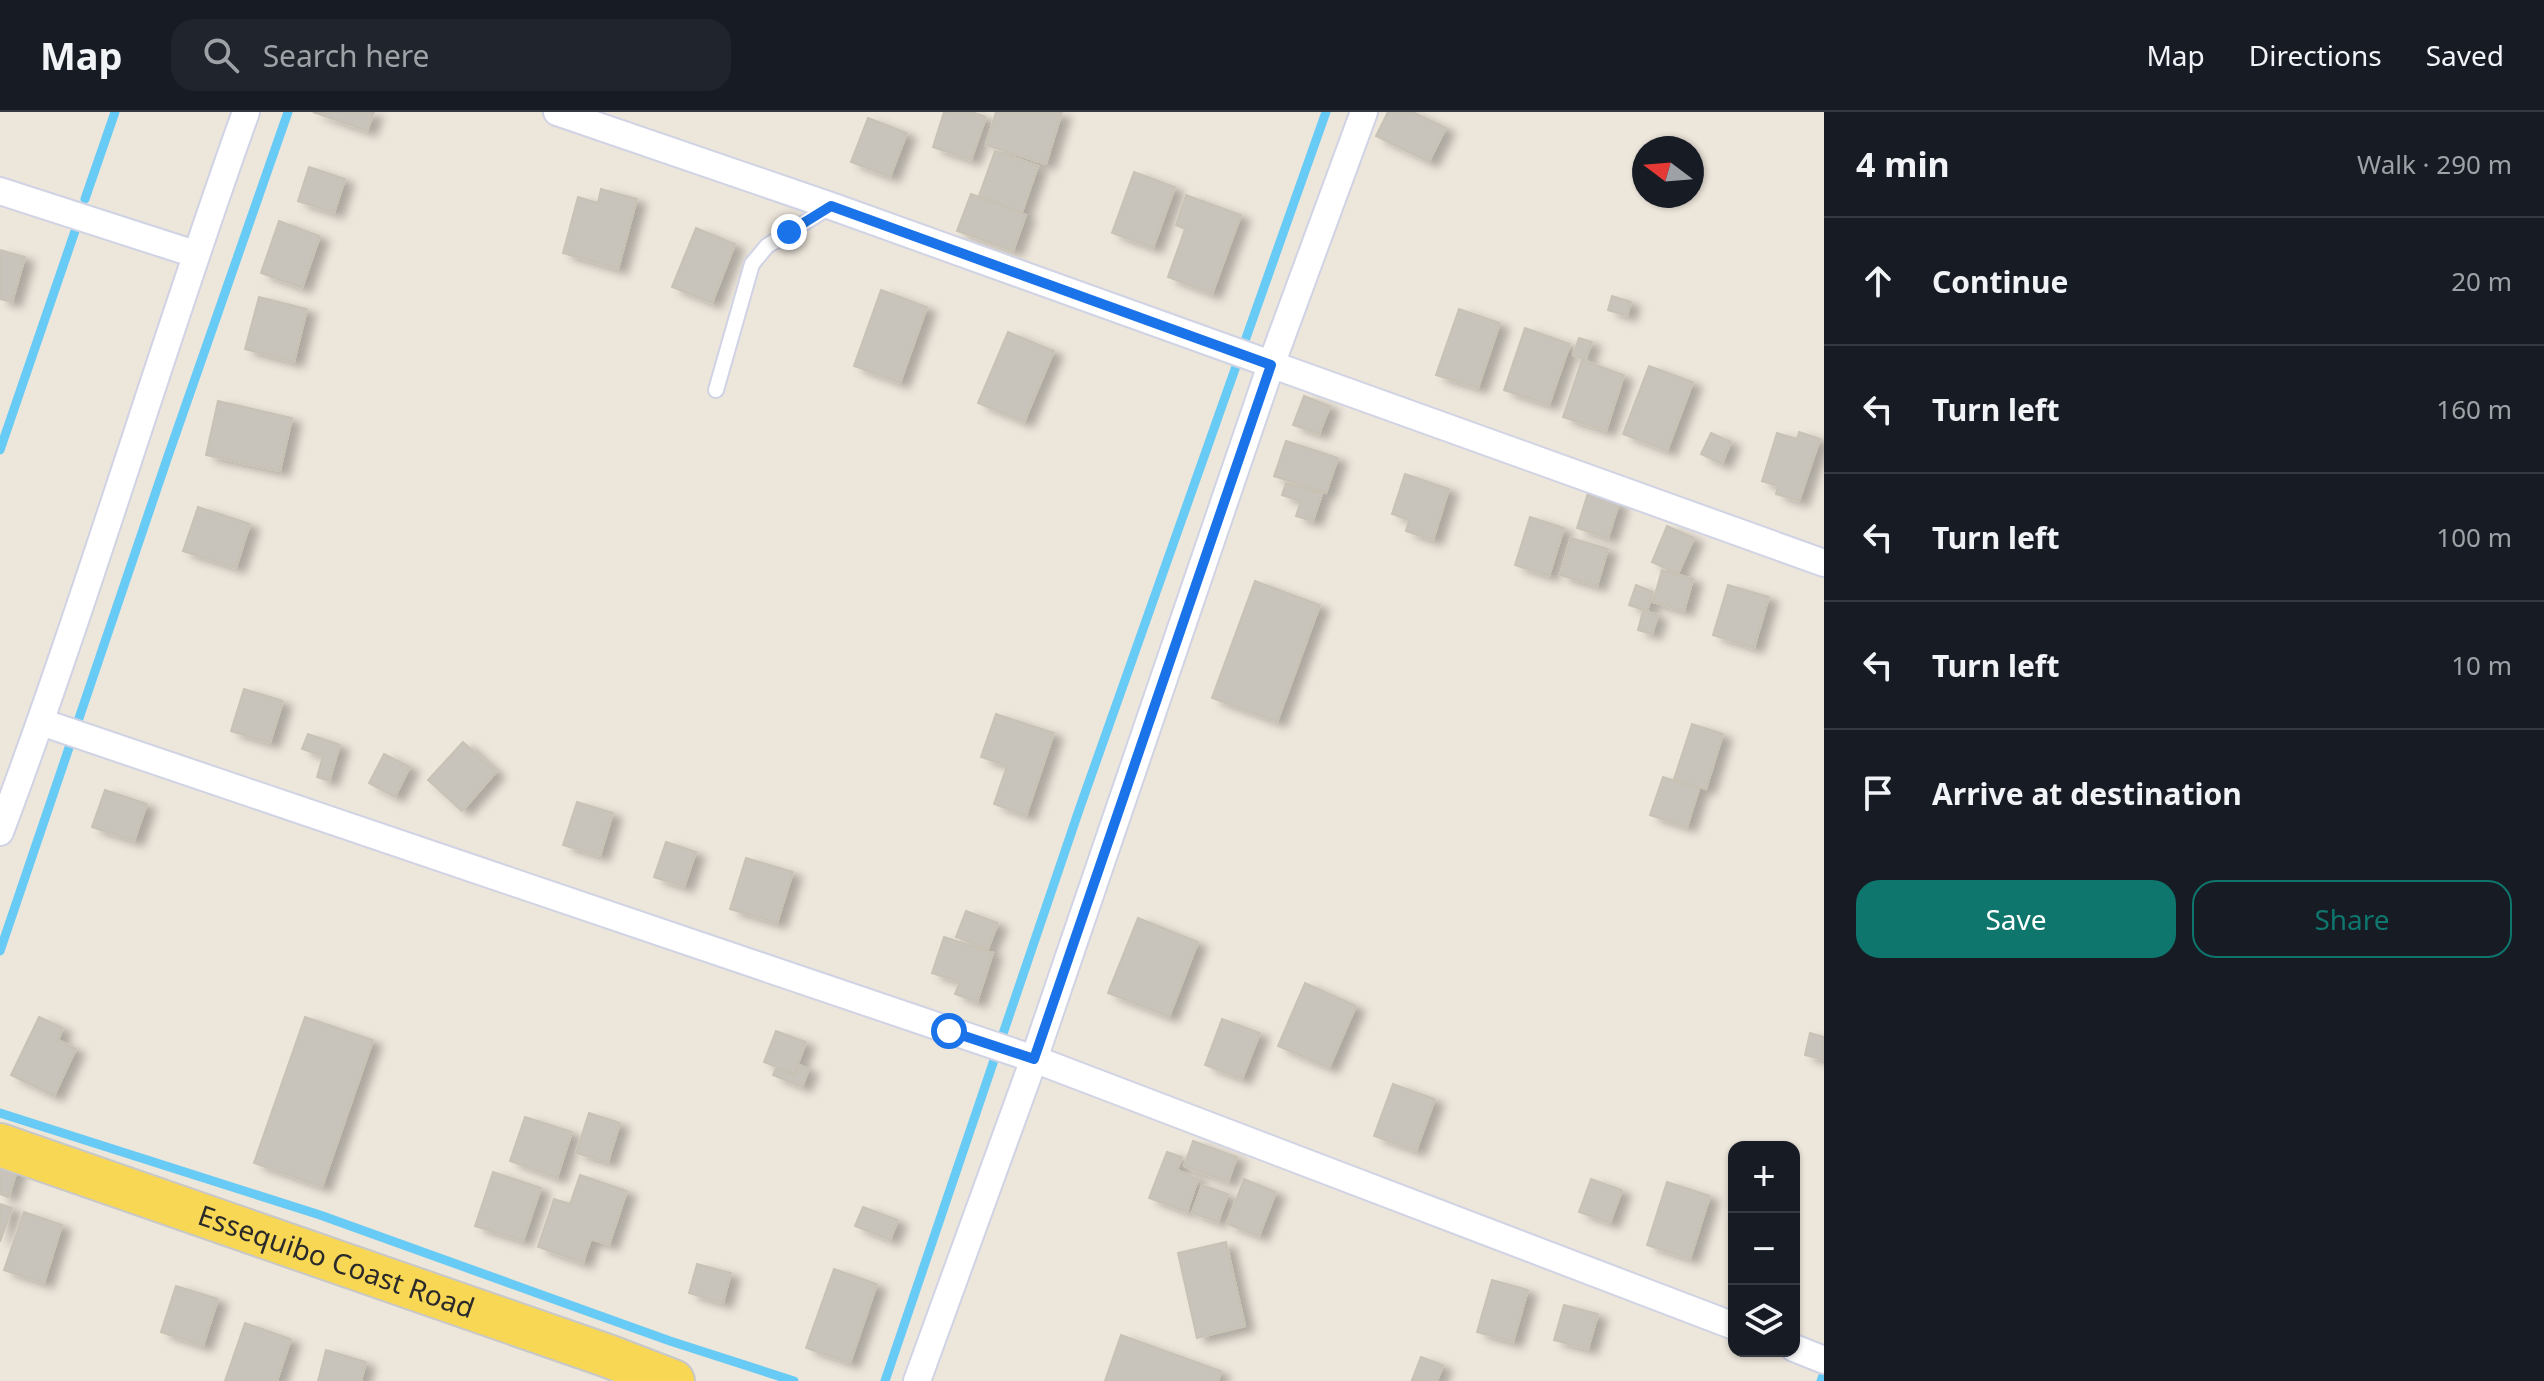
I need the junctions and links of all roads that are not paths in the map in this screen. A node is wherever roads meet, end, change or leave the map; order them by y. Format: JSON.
{"nodes":[{"id":1,"x":246,"y":112,"type":"edge"},
{"id":2,"x":557,"y":112,"type":"edge"},
{"id":3,"x":1364,"y":112,"type":"edge"},
{"id":4,"x":0,"y":191,"type":"edge"},
{"id":5,"x":831,"y":206,"type":"junction"},
{"id":6,"x":195,"y":254,"type":"junction"},
{"id":7,"x":1271,"y":365,"type":"junction"},
{"id":8,"x":716,"y":390,"type":"dead end"},
{"id":9,"x":1824,"y":563,"type":"edge"},
{"id":10,"x":43,"y":722,"type":"junction"},
{"id":11,"x":0,"y":832,"type":"edge"},
{"id":12,"x":1034,"y":1059,"type":"junction"},
{"id":13,"x":0,"y":1145,"type":"edge"},
{"id":14,"x":1728,"y":1324,"type":"edge"},
{"id":15,"x":1800,"y":1350,"type":"edge"},
{"id":16,"x":1824,"y":1360,"type":"edge"},
{"id":17,"x":673,"y":1381,"type":"edge"},
{"id":18,"x":917,"y":1381,"type":"edge"}],
"edges":[{"from":1,"to":6,"type":"street"},
{"from":2,"to":5,"type":"street"},
{"from":3,"to":7,"type":"street"},
{"from":4,"to":6,"type":"street"},
{"from":5,"to":7,"type":"street"},
{"from":5,"to":8,"type":"lane"},
{"from":6,"to":10,"type":"street"},
{"from":7,"to":9,"type":"street"},
{"from":7,"to":12,"type":"street"},
{"from":10,"to":11,"type":"street"},
{"from":10,"to":12,"type":"street"},
{"from":12,"to":14,"type":"street"},
{"from":12,"to":18,"type":"street"},
{"from":13,"to":17,"type":"main road","name":"Essequibo Coast Road"},
{"from":15,"to":16,"type":"street"}]}
